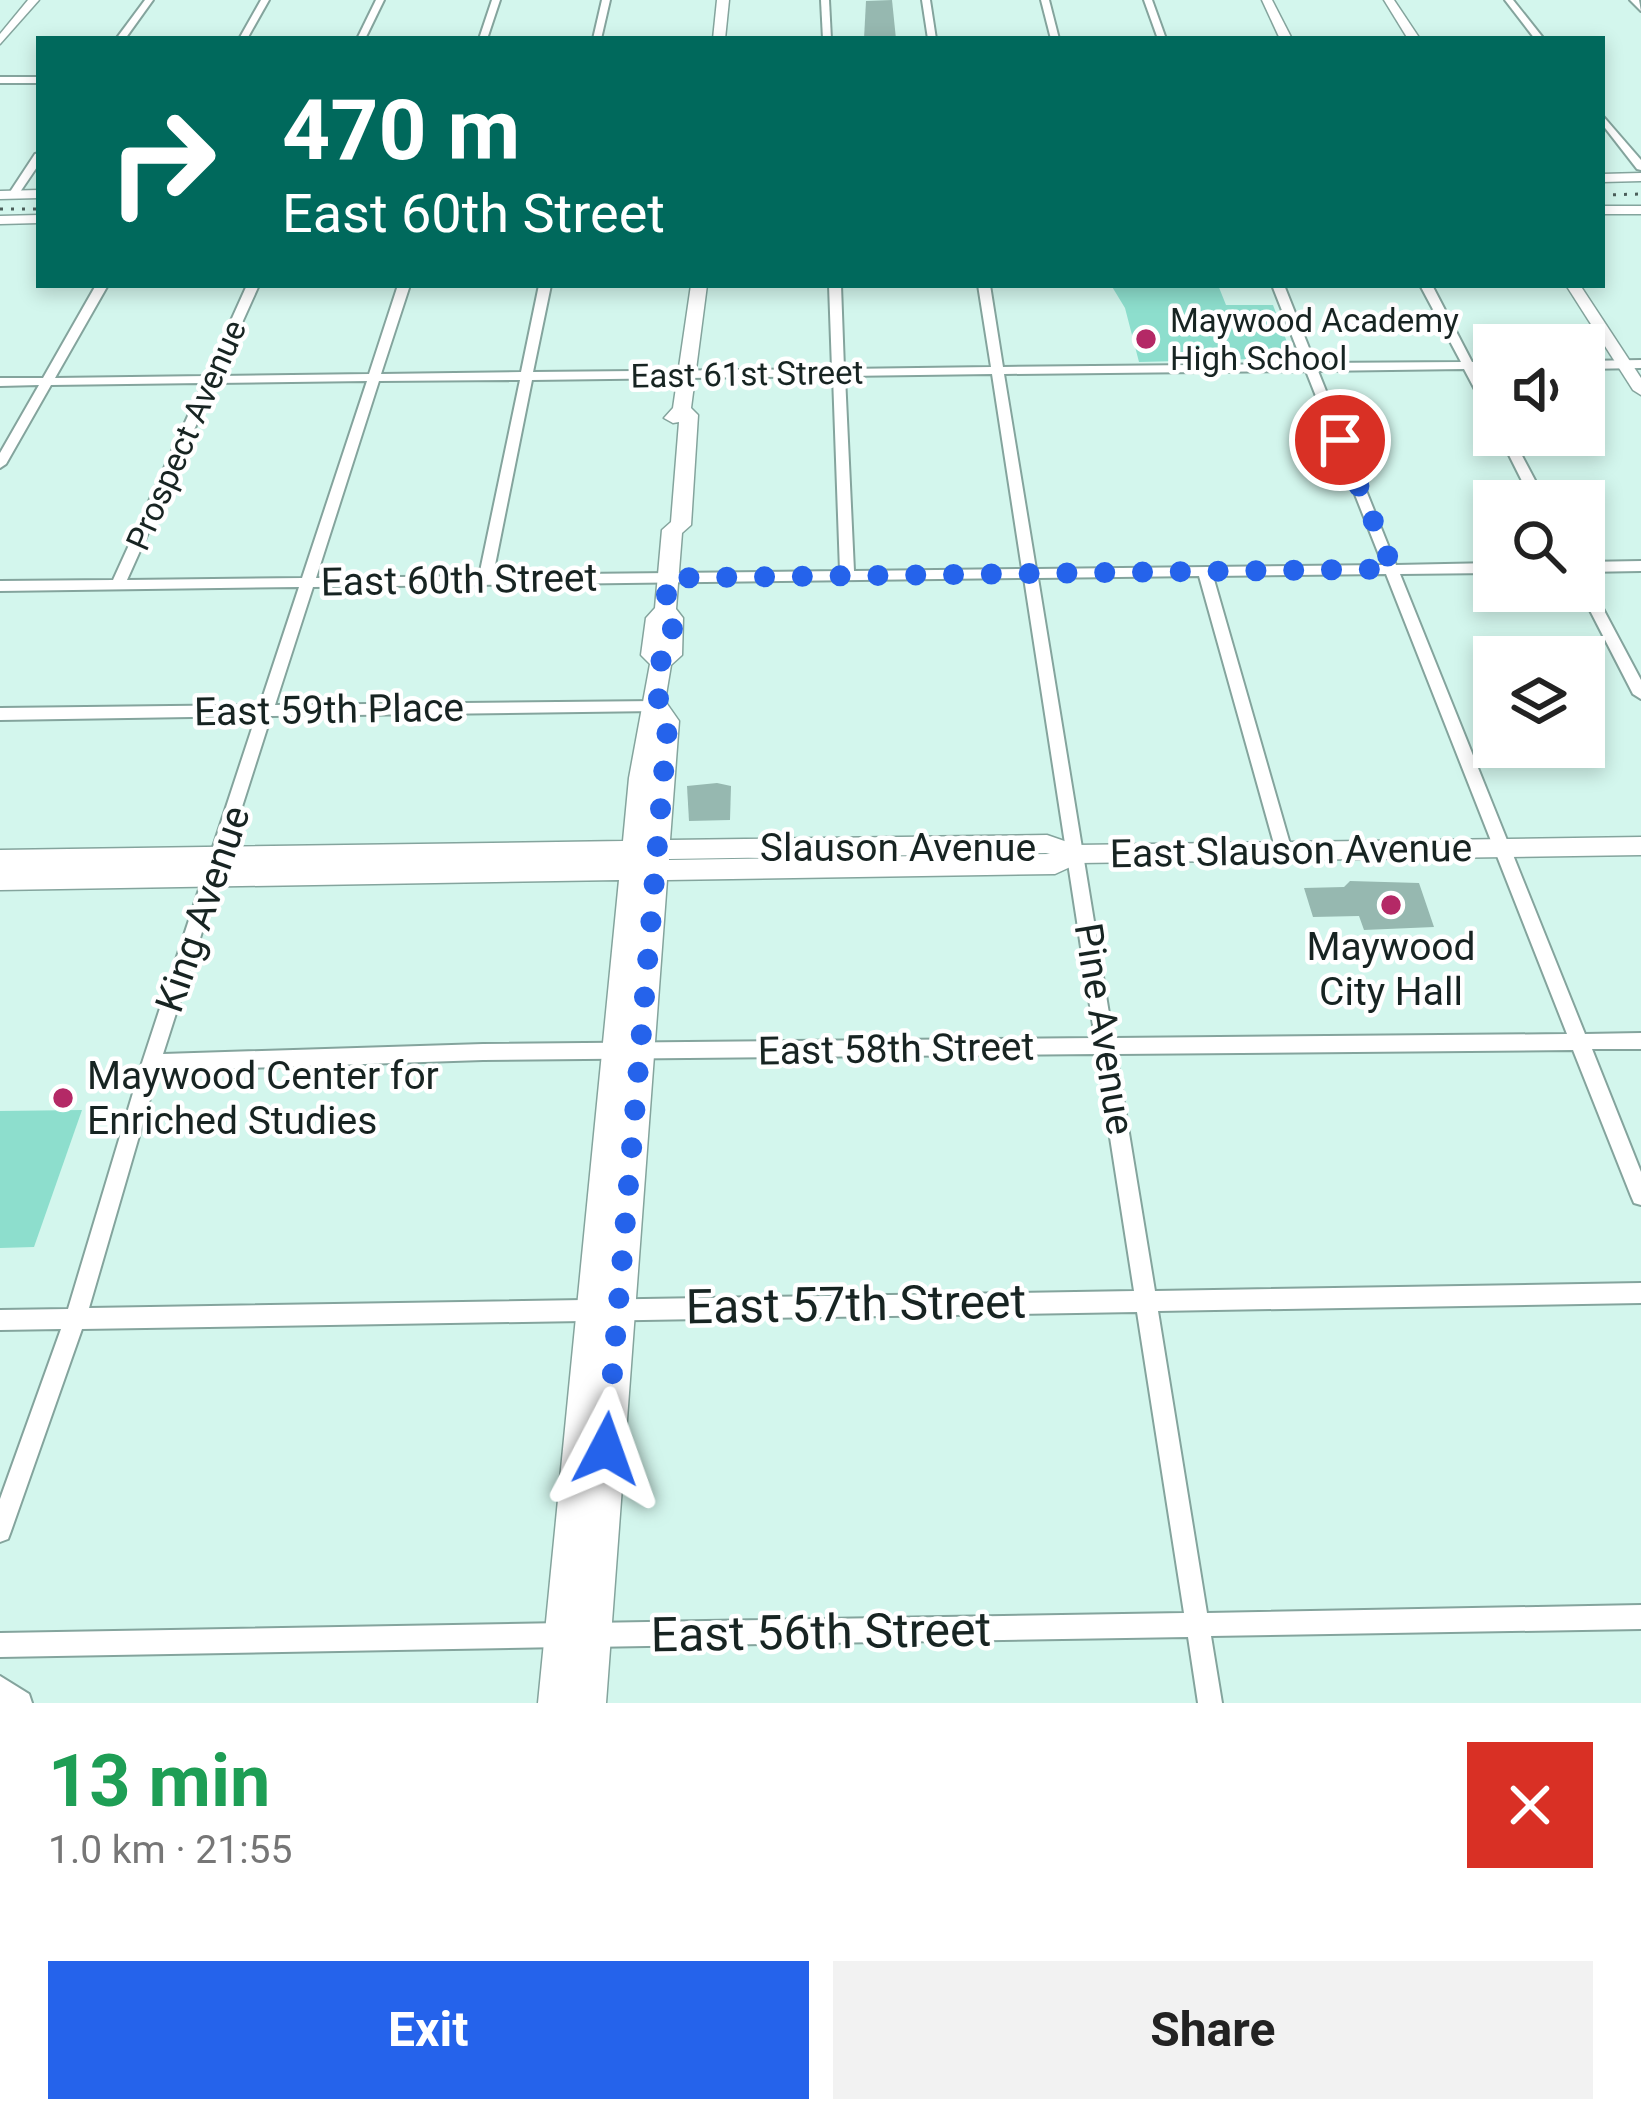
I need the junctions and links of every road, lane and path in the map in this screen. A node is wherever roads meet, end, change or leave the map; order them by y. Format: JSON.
{"nodes":[{"id":1,"x":34,"y":0,"type":"edge"},
{"id":2,"x":149,"y":0,"type":"edge"},
{"id":3,"x":265,"y":0,"type":"edge"},
{"id":4,"x":380,"y":0,"type":"edge"},
{"id":5,"x":496,"y":0,"type":"edge"},
{"id":6,"x":606,"y":0,"type":"edge"},
{"id":7,"x":709,"y":0,"type":"edge"},
{"id":8,"x":723,"y":0,"type":"edge"},
{"id":9,"x":826,"y":0,"type":"edge"},
{"id":10,"x":926,"y":0,"type":"edge"},
{"id":11,"x":1045,"y":0,"type":"edge"},
{"id":12,"x":1148,"y":0,"type":"edge"},
{"id":13,"x":1267,"y":0,"type":"edge"},
{"id":14,"x":1389,"y":0,"type":"edge"},
{"id":15,"x":1509,"y":0,"type":"edge"},
{"id":16,"x":1634,"y":0,"type":"edge"},
{"id":17,"x":1641,"y":8,"type":"edge"},
{"id":18,"x":122,"y":36,"type":"edge"},
{"id":19,"x":245,"y":36,"type":"edge"},
{"id":20,"x":362,"y":36,"type":"edge"},
{"id":21,"x":484,"y":36,"type":"edge"},
{"id":22,"x":598,"y":36,"type":"edge"},
{"id":23,"x":705,"y":36,"type":"edge"},
{"id":24,"x":719,"y":36,"type":"edge"},
{"id":25,"x":827,"y":36,"type":"edge"},
{"id":26,"x":932,"y":36,"type":"edge"},
{"id":27,"x":1054,"y":36,"type":"edge"},
{"id":28,"x":1161,"y":36,"type":"edge"},
{"id":29,"x":1285,"y":36,"type":"edge"},
{"id":30,"x":1412,"y":36,"type":"edge"},
{"id":31,"x":1538,"y":36,"type":"edge"},
{"id":32,"x":0,"y":41,"type":"edge"},
{"id":33,"x":0,"y":80,"type":"edge"},
{"id":34,"x":36,"y":80,"type":"edge"},
{"id":35,"x":1605,"y":122,"type":"edge"},
{"id":36,"x":36,"y":160,"type":"edge"},
{"id":37,"x":1641,"y":167,"type":"edge"},
{"id":38,"x":1641,"y":177,"type":"edge"},
{"id":39,"x":1605,"y":178,"type":"edge"},
{"id":40,"x":36,"y":194,"type":"edge"},
{"id":41,"x":6,"y":195,"type":"edge"},
{"id":42,"x":1605,"y":210,"type":"edge"},
{"id":43,"x":1641,"y":210,"type":"edge"},
{"id":44,"x":36,"y":219,"type":"edge"},
{"id":45,"x":0,"y":220,"type":"edge"},
{"id":46,"x":101,"y":288,"type":"edge"},
{"id":47,"x":252,"y":288,"type":"edge"},
{"id":48,"x":403,"y":288,"type":"edge"},
{"id":49,"x":544,"y":288,"type":"edge"},
{"id":50,"x":685,"y":288,"type":"edge"},
{"id":51,"x":699,"y":288,"type":"edge"},
{"id":52,"x":835,"y":288,"type":"edge"},
{"id":53,"x":984,"y":288,"type":"edge"},
{"id":54,"x":1279,"y":288,"type":"edge"},
{"id":55,"x":1428,"y":288,"type":"edge"},
{"id":56,"x":1575,"y":288,"type":"edge"},
{"id":57,"x":688,"y":340,"type":"junction"},
{"id":58,"x":1633,"y":364,"type":"edge"},
{"id":59,"x":1468,"y":365,"type":"junction"},
{"id":60,"x":1473,"y":365,"type":"edge"},
{"id":61,"x":1312,"y":368,"type":"junction"},
{"id":62,"x":998,"y":370,"type":"junction"},
{"id":63,"x":685,"y":373,"type":"junction"},
{"id":64,"x":838,"y":373,"type":"junction"},
{"id":65,"x":1473,"y":374,"type":"edge"},
{"id":66,"x":526,"y":378,"type":"junction"},
{"id":67,"x":374,"y":379,"type":"junction"},
{"id":68,"x":211,"y":381,"type":"junction"},
{"id":69,"x":0,"y":382,"type":"edge"},
{"id":70,"x":48,"y":382,"type":"junction"},
{"id":71,"x":1641,"y":389,"type":"edge"},
{"id":72,"x":0,"y":464,"type":"edge"},
{"id":73,"x":1641,"y":566,"type":"edge"},
{"id":74,"x":1605,"y":567,"type":"edge"},
{"id":75,"x":1473,"y":568,"type":"edge"},
{"id":76,"x":1393,"y":569,"type":"junction"},
{"id":77,"x":1205,"y":571,"type":"junction"},
{"id":78,"x":1030,"y":573,"type":"junction"},
{"id":79,"x":847,"y":576,"type":"junction"},
{"id":80,"x":668,"y":578,"type":"junction"},
{"id":81,"x":485,"y":580,"type":"junction"},
{"id":82,"x":308,"y":582,"type":"junction"},
{"id":83,"x":118,"y":584,"type":"junction"},
{"id":84,"x":0,"y":586,"type":"edge"},
{"id":85,"x":1598,"y":612,"type":"edge"},
{"id":86,"x":1641,"y":694,"type":"edge"},
{"id":87,"x":658,"y":706,"type":"junction"},
{"id":88,"x":268,"y":711,"type":"junction"},
{"id":89,"x":0,"y":714,"type":"edge"},
{"id":90,"x":1641,"y":846,"type":"edge"},
{"id":91,"x":1505,"y":849,"type":"junction"},
{"id":92,"x":1284,"y":851,"type":"junction"},
{"id":93,"x":1076,"y":854,"type":"junction"},
{"id":94,"x":0,"y":860,"type":"edge"},
{"id":95,"x":645,"y":862,"type":"junction"},
{"id":96,"x":218,"y":868,"type":"junction"},
{"id":97,"x":0,"y":880,"type":"edge"},
{"id":98,"x":1641,"y":1041,"type":"edge"},
{"id":99,"x":1579,"y":1042,"type":"junction"},
{"id":100,"x":1107,"y":1046,"type":"junction"},
{"id":101,"x":629,"y":1051,"type":"junction"},
{"id":102,"x":151,"y":1063,"type":"junction"},
{"id":103,"x":1641,"y":1196,"type":"edge"},
{"id":104,"x":1641,"y":1293,"type":"edge"},
{"id":105,"x":1147,"y":1299,"type":"junction"},
{"id":106,"x":605,"y":1309,"type":"junction"},
{"id":107,"x":75,"y":1319,"type":"junction"},
{"id":108,"x":0,"y":1320,"type":"edge"},
{"id":109,"x":0,"y":1532,"type":"edge"},
{"id":110,"x":1641,"y":1617,"type":"edge"},
{"id":111,"x":1198,"y":1627,"type":"junction"},
{"id":112,"x":578,"y":1635,"type":"junction"},
{"id":113,"x":0,"y":1645,"type":"edge"},
{"id":114,"x":0,"y":1688,"type":"edge"},
{"id":115,"x":20,"y":1703,"type":"edge"},
{"id":116,"x":556,"y":1703,"type":"edge"},
{"id":117,"x":588,"y":1703,"type":"edge"},
{"id":118,"x":1210,"y":1703,"type":"edge"}],
"edges":[{"from":1,"to":32,"type":"street"},
{"from":2,"to":18,"type":"street"},
{"from":3,"to":19,"type":"street"},
{"from":4,"to":20,"type":"street"},
{"from":5,"to":21,"type":"street"},
{"from":6,"to":22,"type":"street"},
{"from":7,"to":23,"type":"main road"},
{"from":8,"to":24,"type":"main road"},
{"from":9,"to":25,"type":"street"},
{"from":10,"to":26,"type":"street"},
{"from":11,"to":27,"type":"street"},
{"from":12,"to":28,"type":"street"},
{"from":13,"to":29,"type":"street"},
{"from":14,"to":30,"type":"street"},
{"from":15,"to":31,"type":"street"},
{"from":16,"to":17,"type":"street"},
{"from":33,"to":34,"type":"street"},
{"from":35,"to":37,"type":"street"},
{"from":36,"to":41,"type":"street"},
{"from":38,"to":39,"type":"street"},
{"from":40,"to":41,"type":"street"},
{"from":42,"to":43,"type":"street"},
{"from":44,"to":45,"type":"street"},
{"from":46,"to":70,"type":"street"},
{"from":47,"to":68,"type":"street","name":"Prospect Avenue"},
{"from":48,"to":67,"type":"street","name":"King Avenue"},
{"from":49,"to":66,"type":"street"},
{"from":50,"to":57,"type":"main road"},
{"from":51,"to":57,"type":"main road"},
{"from":52,"to":64,"type":"street"},
{"from":53,"to":62,"type":"street","name":"Pine Avenue"},
{"from":54,"to":61,"type":"street"},
{"from":55,"to":59,"type":"street"},
{"from":56,"to":58,"type":"street"},
{"from":57,"to":63,"type":"main road"},
{"from":58,"to":71,"type":"street"},
{"from":59,"to":60,"type":"street","name":"East 61st Street"},
{"from":59,"to":61,"type":"street","name":"East 61st Street"},
{"from":59,"to":65,"type":"street"},
{"from":61,"to":62,"type":"street","name":"East 61st Street"},
{"from":61,"to":76,"type":"street"},
{"from":62,"to":64,"type":"street","name":"East 61st Street"},
{"from":62,"to":78,"type":"street","name":"Pine Avenue"},
{"from":63,"to":64,"type":"street","name":"East 61st Street"},
{"from":63,"to":66,"type":"street","name":"East 61st Street"},
{"from":63,"to":80,"type":"main road"},
{"from":64,"to":79,"type":"street"},
{"from":66,"to":67,"type":"street","name":"East 61st Street"},
{"from":66,"to":81,"type":"street"},
{"from":67,"to":68,"type":"street","name":"East 61st Street"},
{"from":67,"to":82,"type":"street","name":"King Avenue"},
{"from":68,"to":70,"type":"street","name":"East 61st Street"},
{"from":68,"to":83,"type":"street","name":"Prospect Avenue"},
{"from":69,"to":70,"type":"street","name":"East 61st Street"},
{"from":70,"to":72,"type":"street"},
{"from":73,"to":74,"type":"street"},
{"from":75,"to":76,"type":"street","name":"East 60th Street"},
{"from":76,"to":77,"type":"street","name":"East 60th Street"},
{"from":76,"to":91,"type":"street"},
{"from":77,"to":78,"type":"street","name":"East 60th Street"},
{"from":77,"to":92,"type":"street"},
{"from":78,"to":79,"type":"street","name":"East 60th Street"},
{"from":78,"to":93,"type":"street","name":"Pine Avenue"},
{"from":79,"to":80,"type":"street","name":"East 60th Street"},
{"from":80,"to":81,"type":"street","name":"East 60th Street"},
{"from":80,"to":87,"type":"main road"},
{"from":81,"to":82,"type":"street","name":"East 60th Street"},
{"from":82,"to":83,"type":"street","name":"East 60th Street"},
{"from":82,"to":88,"type":"street","name":"King Avenue"},
{"from":83,"to":84,"type":"street","name":"East 60th Street"},
{"from":85,"to":86,"type":"street"},
{"from":87,"to":88,"type":"street","name":"East 59th Place"},
{"from":87,"to":95,"type":"main road"},
{"from":88,"to":89,"type":"street","name":"East 59th Place"},
{"from":88,"to":96,"type":"street","name":"King Avenue"},
{"from":90,"to":91,"type":"main road"},
{"from":91,"to":92,"type":"main road","name":"East Slauson Avenue"},
{"from":91,"to":99,"type":"street"},
{"from":92,"to":93,"type":"main road","name":"East Slauson Avenue"},
{"from":93,"to":95,"type":"main road","name":"Slauson Avenue"},
{"from":93,"to":100,"type":"street","name":"Pine Avenue"},
{"from":94,"to":96,"type":"main road","name":"Slauson Avenue"},
{"from":95,"to":96,"type":"main road","name":"Slauson Avenue"},
{"from":95,"to":101,"type":"main road"},
{"from":96,"to":97,"type":"main road","name":"Slauson Avenue"},
{"from":96,"to":102,"type":"street","name":"King Avenue"},
{"from":98,"to":99,"type":"street","name":"East 58th Street"},
{"from":99,"to":100,"type":"street","name":"East 58th Street"},
{"from":99,"to":103,"type":"street"},
{"from":100,"to":101,"type":"street","name":"East 58th Street"},
{"from":100,"to":105,"type":"street","name":"Pine Avenue"},
{"from":101,"to":102,"type":"street","name":"East 58th Street"},
{"from":101,"to":106,"type":"main road"},
{"from":102,"to":107,"type":"street","name":"King Avenue"},
{"from":104,"to":105,"type":"street","name":"East 57th Street"},
{"from":105,"to":106,"type":"street","name":"East 57th Street"},
{"from":105,"to":111,"type":"street","name":"Pine Avenue"},
{"from":106,"to":107,"type":"street","name":"East 57th Street"},
{"from":106,"to":112,"type":"main road"},
{"from":107,"to":108,"type":"street","name":"East 57th Street"},
{"from":107,"to":109,"type":"street","name":"King Avenue"},
{"from":110,"to":111,"type":"street","name":"East 56th Street"},
{"from":111,"to":112,"type":"street","name":"East 56th Street"},
{"from":111,"to":118,"type":"street","name":"Pine Avenue"},
{"from":112,"to":113,"type":"street","name":"East 56th Street"},
{"from":112,"to":116,"type":"main road"},
{"from":112,"to":117,"type":"main road"},
{"from":114,"to":115,"type":"street"}]}
